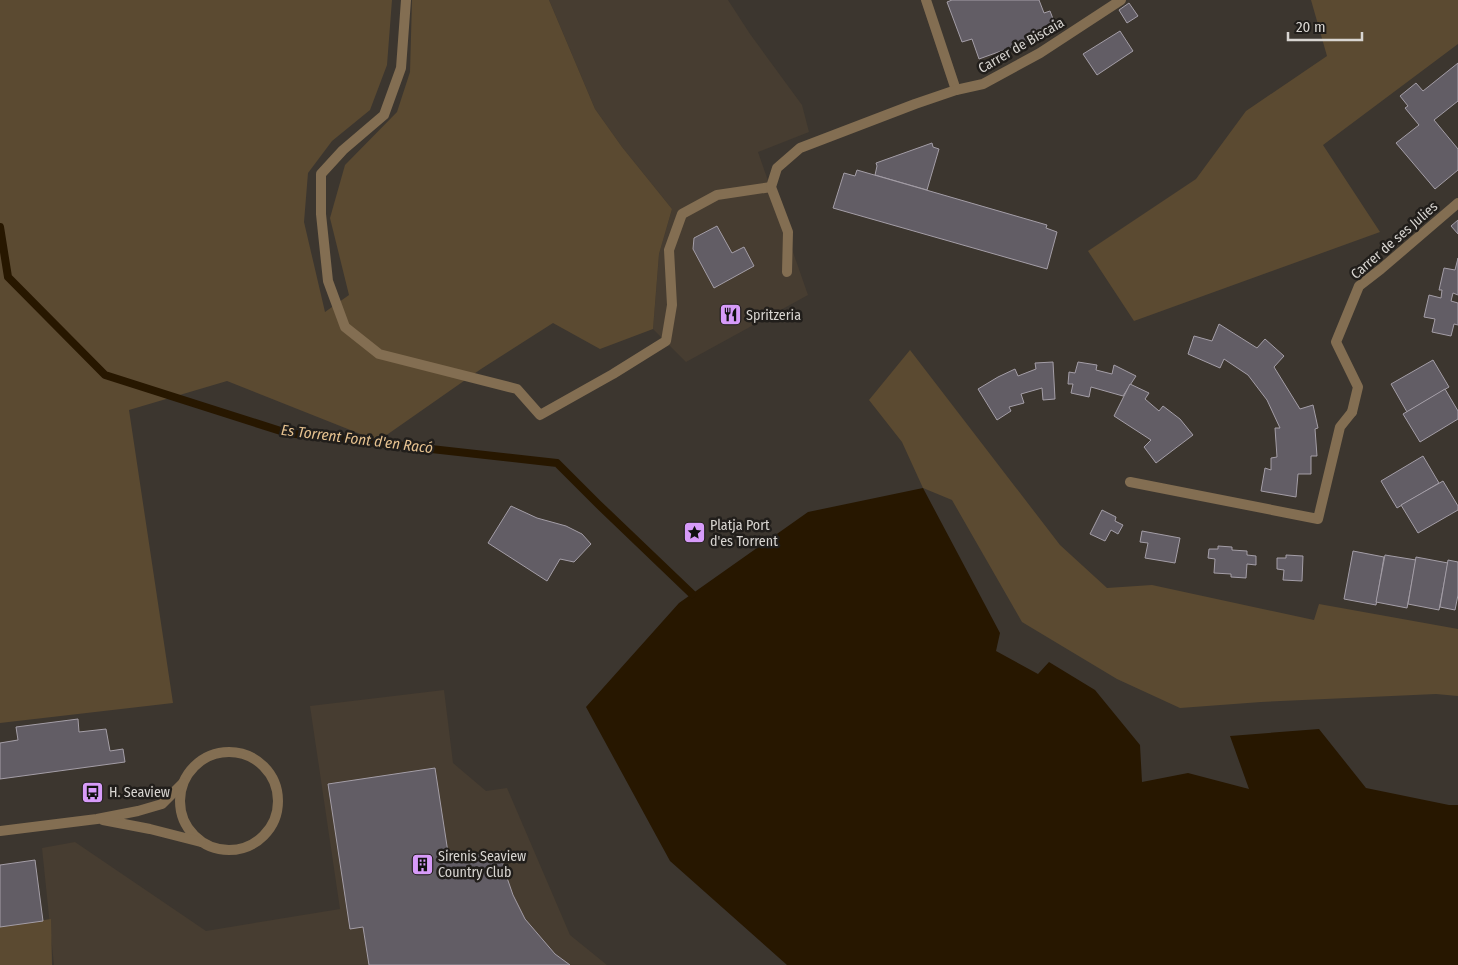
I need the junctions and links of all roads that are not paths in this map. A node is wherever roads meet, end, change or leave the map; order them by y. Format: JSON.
{"nodes":[{"id":1,"x":406,"y":0,"type":"edge"},
{"id":2,"x":926,"y":0,"type":"edge"},
{"id":3,"x":1121,"y":0,"type":"edge"},
{"id":4,"x":956,"y":90,"type":"junction"},
{"id":5,"x":771,"y":187,"type":"junction"},
{"id":6,"x":1458,"y":203,"type":"edge"},
{"id":7,"x":787,"y":272,"type":"dead end"},
{"id":8,"x":1130,"y":482,"type":"dead end"},
{"id":9,"x":183,"y":783,"type":"junction"},
{"id":10,"x":97,"y":819,"type":"junction"},
{"id":11,"x":0,"y":832,"type":"edge"},
{"id":12,"x":204,"y":843,"type":"junction"}],
"edges":[{"from":1,"to":5,"type":"street"},
{"from":2,"to":4,"type":"street"},
{"from":3,"to":4,"type":"street","name":"Carrer de Biscaia"},
{"from":4,"to":5,"type":"street","name":"Carrer de Biscaia"},
{"from":5,"to":7,"type":"street"},
{"from":6,"to":8,"type":"street","name":"Carrer de ses Julies"},
{"from":9,"to":10,"type":"street"},
{"from":9,"to":12,"type":"street"},
{"from":9,"to":12,"type":"street"},
{"from":10,"to":11,"type":"street"},
{"from":10,"to":12,"type":"street"}]}
